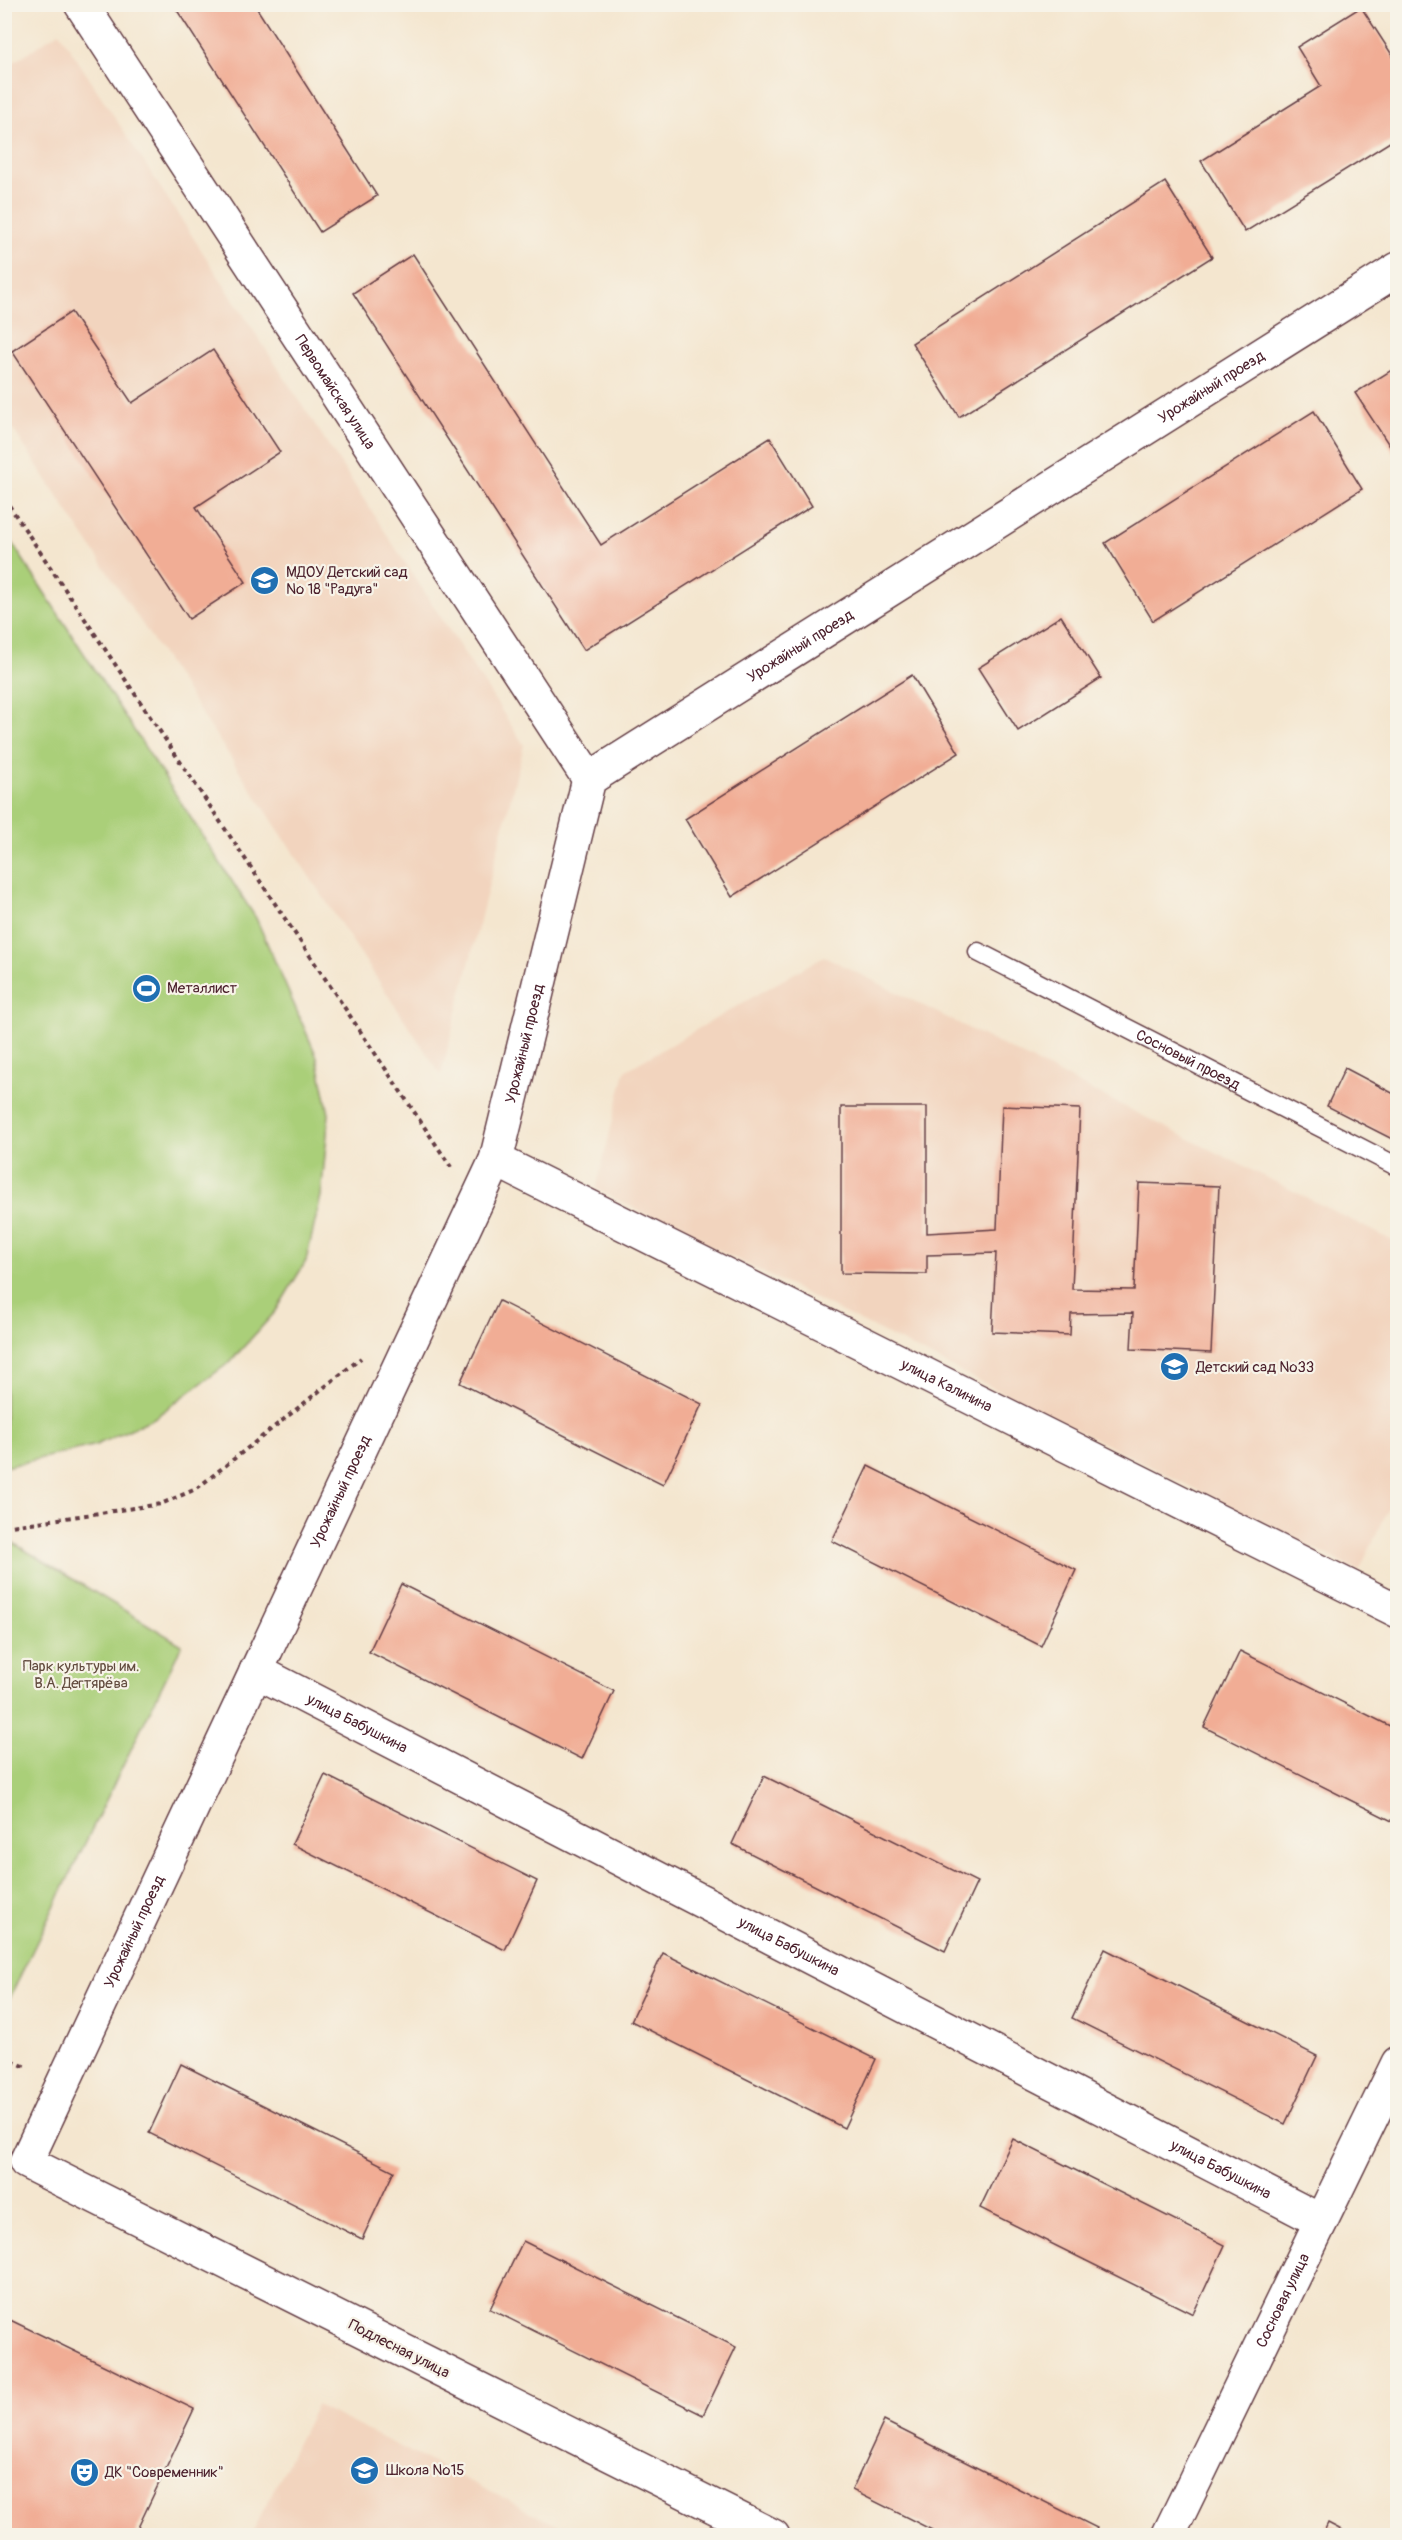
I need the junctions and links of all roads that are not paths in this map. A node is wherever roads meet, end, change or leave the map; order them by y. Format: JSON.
{"nodes":[{"id":1,"x":81,"y":4,"type":"edge"},
{"id":2,"x":1398,"y":269,"type":"edge"},
{"id":3,"x":589,"y":778,"type":"junction"},
{"id":4,"x":978,"y":952,"type":"dead end"},
{"id":5,"x":496,"y":1160,"type":"junction"},
{"id":6,"x":1398,"y":1167,"type":"edge"},
{"id":7,"x":1398,"y":1611,"type":"edge"},
{"id":8,"x":256,"y":1671,"type":"junction"},
{"id":9,"x":1398,"y":2063,"type":"edge"},
{"id":10,"x":26,"y":2162,"type":"joint"},
{"id":11,"x":1321,"y":2221,"type":"junction"},
{"id":12,"x":773,"y":2535,"type":"edge"},
{"id":13,"x":1168,"y":2535,"type":"edge"}],
"edges":[{"from":1,"to":3,"type":"street","name":"Первомайская улица"},
{"from":2,"to":3,"type":"street","name":"Урожайный проезд"},
{"from":3,"to":5,"type":"street","name":"Урожайный проезд"},
{"from":4,"to":6,"type":"lane","name":"Сосновый проезд"},
{"from":5,"to":7,"type":"street","name":"улица Калинина"},
{"from":5,"to":8,"type":"street","name":"Урожайный проезд"},
{"from":8,"to":10,"type":"street","name":"Урожайный проезд"},
{"from":8,"to":11,"type":"street","name":"улица Бабушкина"},
{"from":9,"to":11,"type":"street","name":"Сосновая улица"},
{"from":10,"to":12,"type":"street","name":"Подлесная улица"},
{"from":11,"to":13,"type":"street","name":"Сосновая улица"}]}
